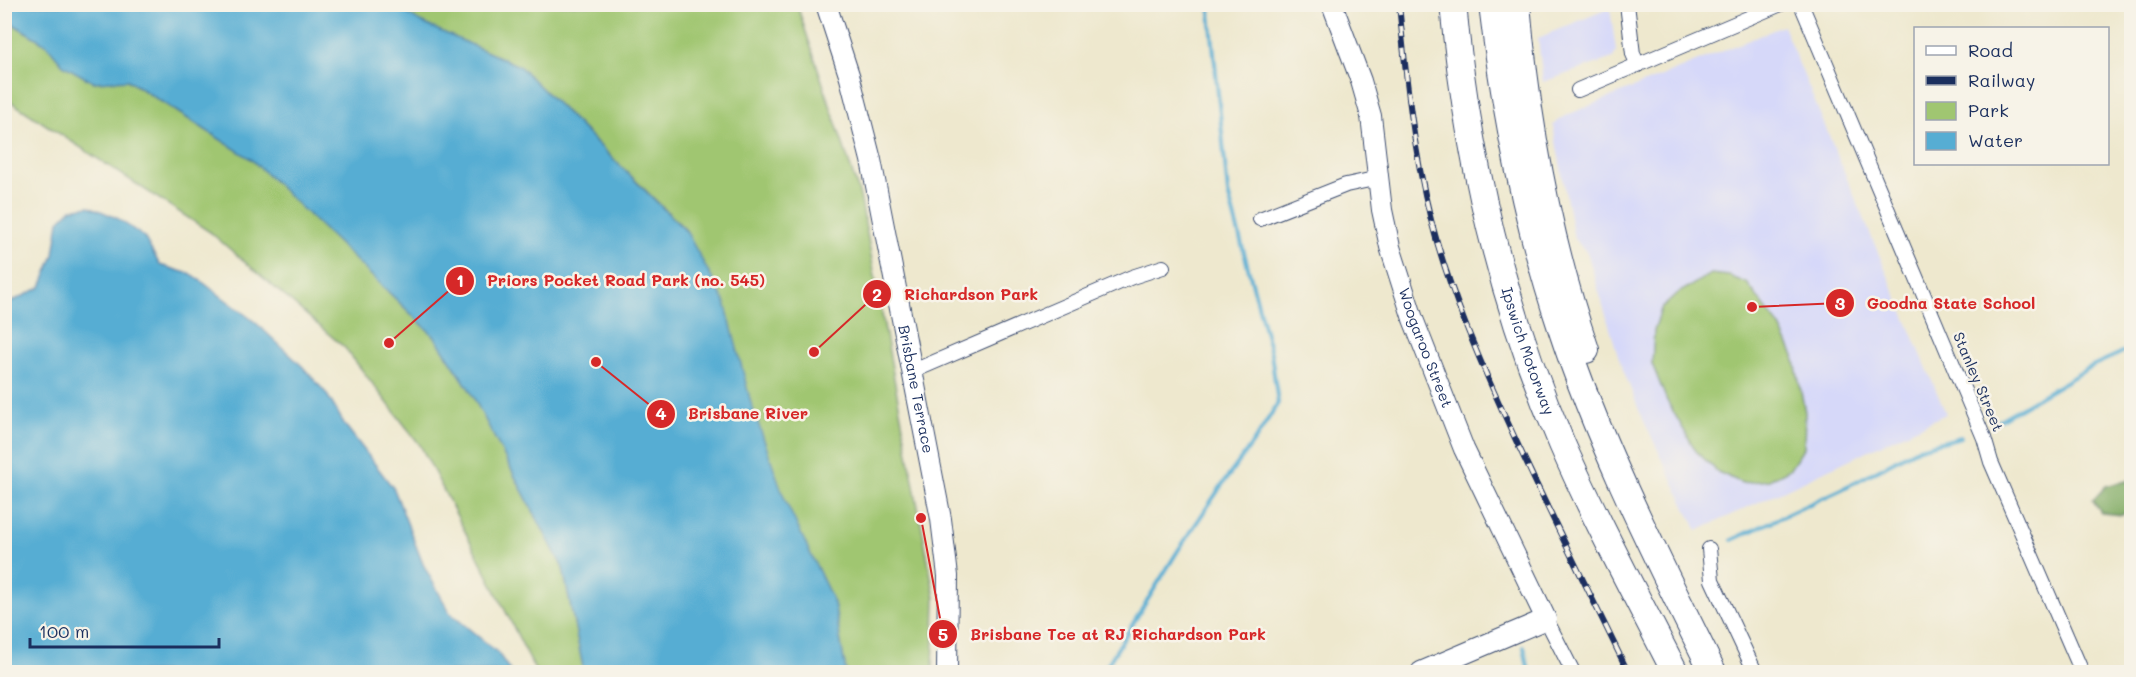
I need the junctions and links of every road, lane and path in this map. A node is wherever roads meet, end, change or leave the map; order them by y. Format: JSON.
{"nodes":[{"id":1,"x":826,"y":4,"type":"edge"},
{"id":2,"x":1332,"y":4,"type":"edge"},
{"id":3,"x":1453,"y":4,"type":"edge"},
{"id":4,"x":1492,"y":4,"type":"edge"},
{"id":5,"x":1517,"y":4,"type":"edge"},
{"id":6,"x":1627,"y":4,"type":"edge"},
{"id":7,"x":1781,"y":4,"type":"edge"},
{"id":8,"x":1801,"y":4,"type":"edge"},
{"id":9,"x":1638,"y":65,"type":"junction"},
{"id":10,"x":1578,"y":90,"type":"dead end"},
{"id":11,"x":1379,"y":178,"type":"junction"},
{"id":12,"x":1260,"y":219,"type":"dead end"},
{"id":13,"x":1163,"y":267,"type":"dead end"},
{"id":14,"x":911,"y":372,"type":"junction"},
{"id":15,"x":1641,"y":524,"type":"junction"},
{"id":16,"x":1709,"y":549,"type":"dead end"},
{"id":17,"x":1546,"y":619,"type":"junction"},
{"id":18,"x":947,"y":672,"type":"edge"},
{"id":19,"x":1421,"y":672,"type":"edge"},
{"id":20,"x":1573,"y":672,"type":"edge"},
{"id":21,"x":1675,"y":672,"type":"edge"},
{"id":22,"x":1713,"y":672,"type":"edge"},
{"id":23,"x":1755,"y":672,"type":"edge"},
{"id":24,"x":2082,"y":672,"type":"edge"}],
"edges":[{"from":1,"to":14,"type":"street","name":"Brisbane Terrace"},
{"from":2,"to":11,"type":"street","name":"Woogaroo Street"},
{"from":3,"to":21,"type":"highway","name":"Ipswich Motorway"},
{"from":4,"to":15,"type":"highway"},
{"from":5,"to":15,"type":"highway"},
{"from":6,"to":9,"type":"street"},
{"from":7,"to":9,"type":"street"},
{"from":8,"to":24,"type":"street","name":"Stanley Street"},
{"from":9,"to":10,"type":"street"},
{"from":11,"to":12,"type":"street"},
{"from":11,"to":17,"type":"street","name":"Woogaroo Street"},
{"from":13,"to":14,"type":"street"},
{"from":14,"to":18,"type":"street","name":"Brisbane Terrace"},
{"from":15,"to":22,"type":"highway"},
{"from":16,"to":23,"type":"street"},
{"from":17,"to":19,"type":"street"},
{"from":17,"to":20,"type":"street","name":"Woogaroo Street"}]}
